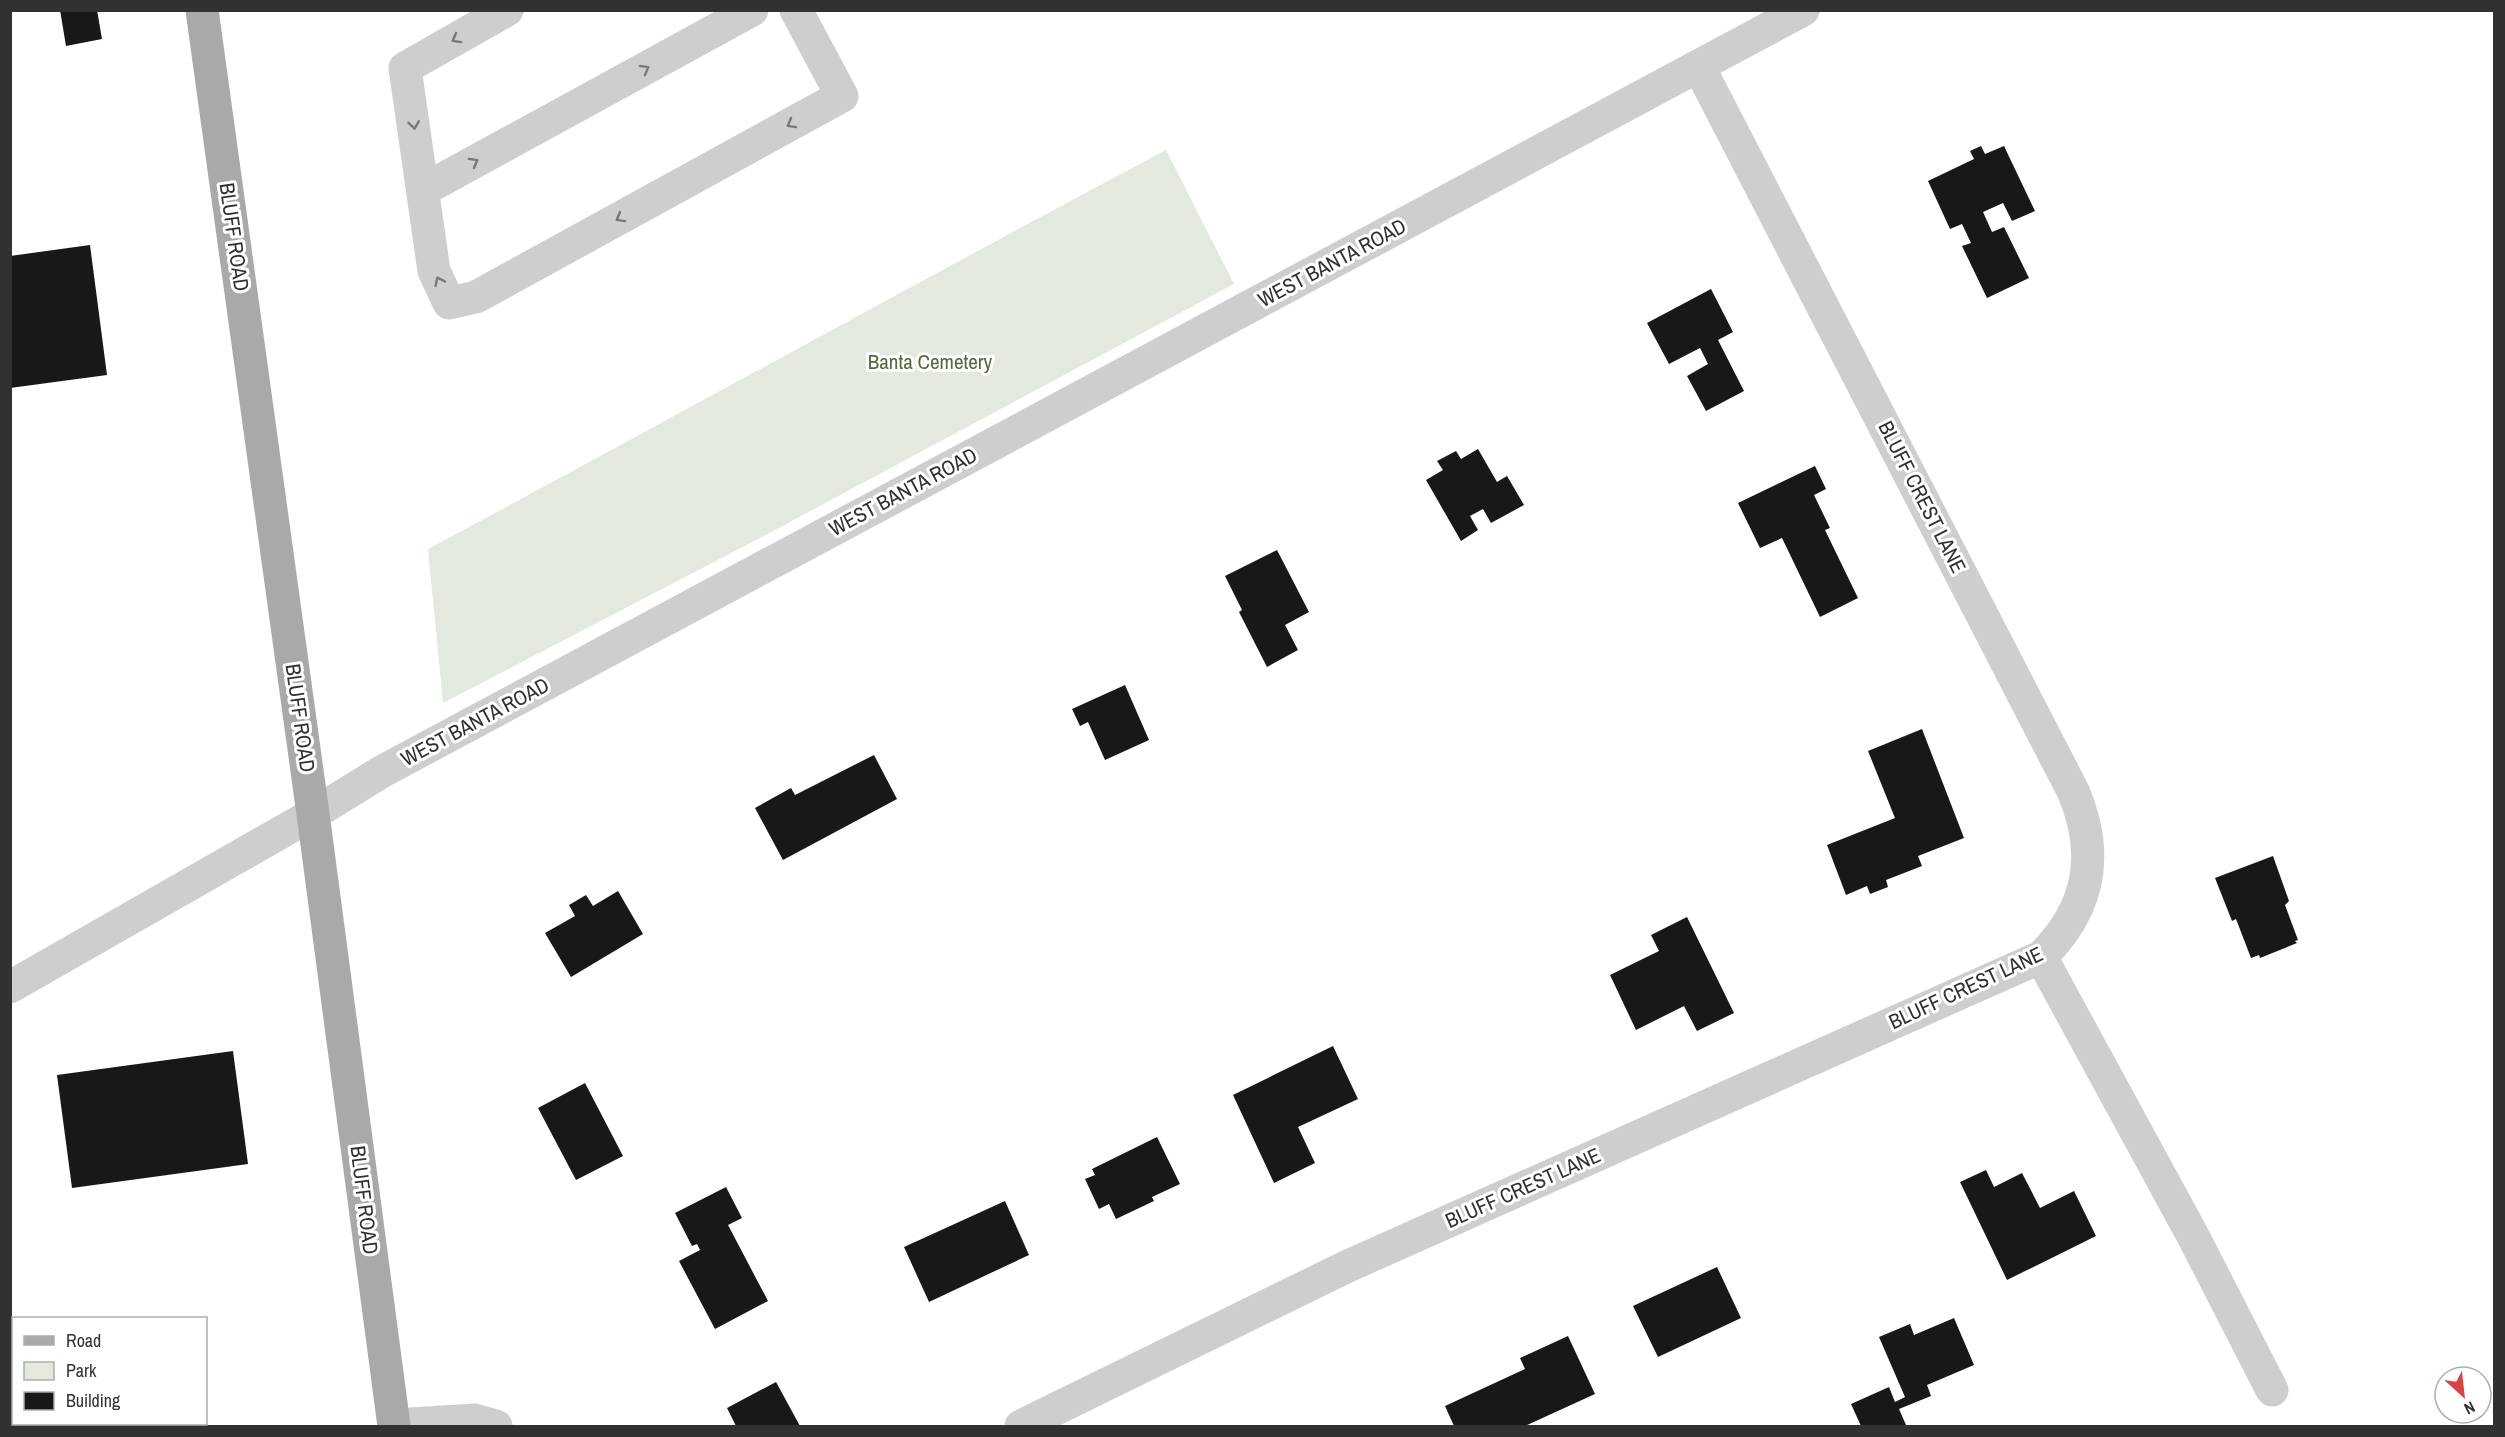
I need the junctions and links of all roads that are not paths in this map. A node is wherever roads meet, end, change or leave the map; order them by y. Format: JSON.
{"nodes":[{"id":1,"x":202,"y":10,"type":"edge"},
{"id":2,"x":507,"y":10,"type":"edge"},
{"id":3,"x":752,"y":10,"type":"edge"},
{"id":4,"x":796,"y":10,"type":"edge"},
{"id":5,"x":1803,"y":10,"type":"edge"},
{"id":6,"x":1699,"y":67,"type":"junction"},
{"id":7,"x":423,"y":190,"type":"junction"},
{"id":8,"x":313,"y":814,"type":"junction"},
{"id":9,"x":2041,"y":957,"type":"junction"},
{"id":10,"x":10,"y":987,"type":"edge"},
{"id":11,"x":2272,"y":1390,"type":"dead end"},
{"id":12,"x":394,"y":1426,"type":"edge"},
{"id":13,"x":496,"y":1426,"type":"edge"},
{"id":14,"x":1021,"y":1426,"type":"edge"}],
"edges":[{"from":1,"to":8,"type":"main road","name":"BLUFF ROAD"},
{"from":2,"to":7,"type":"street","one_way":true},
{"from":7,"to":3,"type":"street","one_way":true},
{"from":4,"to":7,"type":"street","one_way":true},
{"from":5,"to":6,"type":"street","name":"WEST BANTA ROAD"},
{"from":6,"to":8,"type":"street","name":"WEST BANTA ROAD"},
{"from":6,"to":9,"type":"street","name":"BLUFF CREST LANE"},
{"from":8,"to":10,"type":"street","name":"WEST BANTA ROAD"},
{"from":8,"to":12,"type":"main road","name":"BLUFF ROAD"},
{"from":9,"to":11,"type":"street"},
{"from":9,"to":14,"type":"street","name":"BLUFF CREST LANE"},
{"from":12,"to":13,"type":"street"}]}
